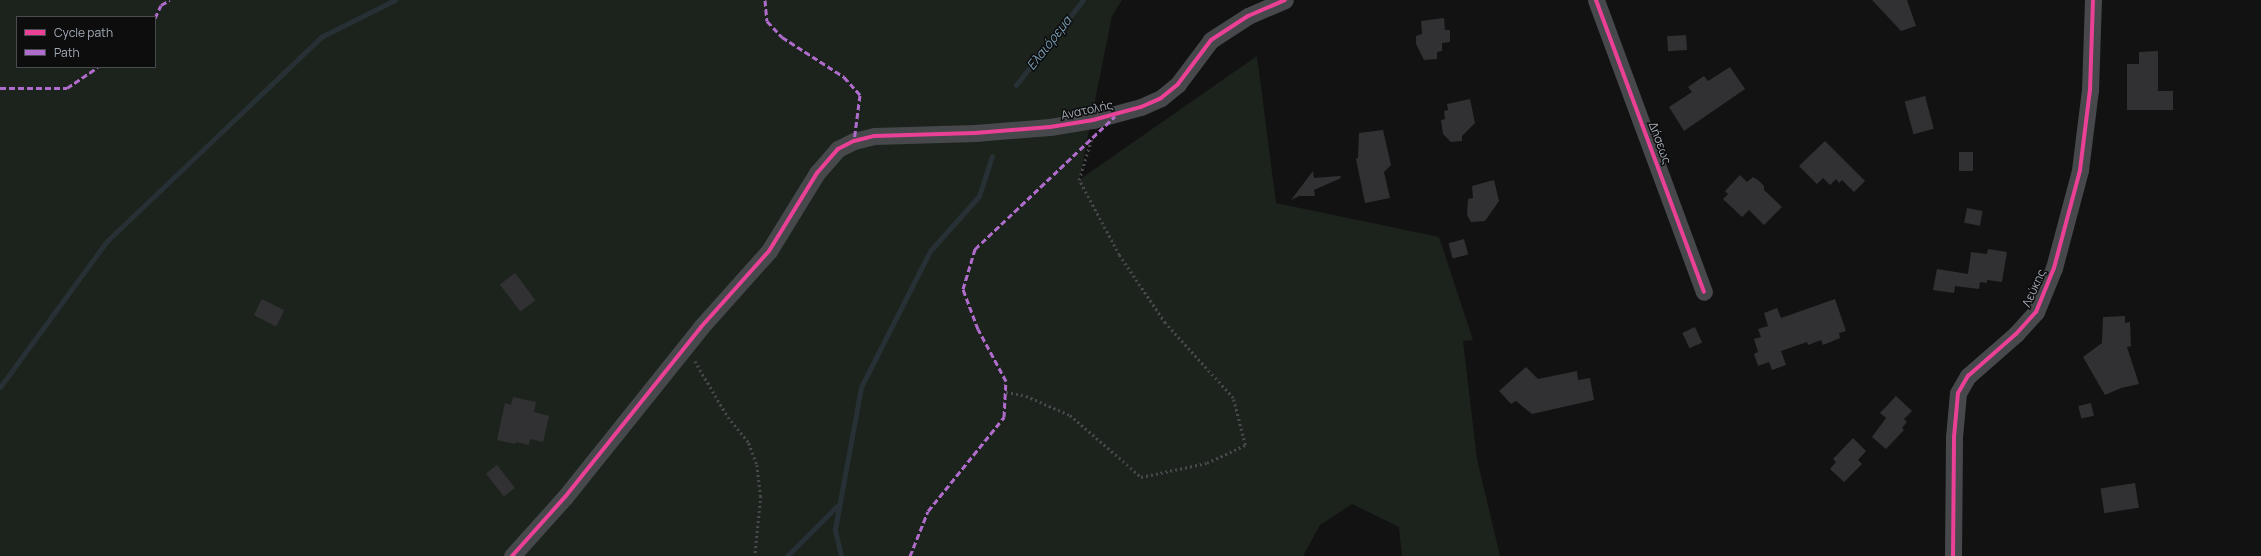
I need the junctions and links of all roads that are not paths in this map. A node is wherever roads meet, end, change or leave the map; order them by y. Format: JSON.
{"nodes":[{"id":1,"x":1284,"y":0,"type":"edge"},
{"id":2,"x":1596,"y":0,"type":"edge"},
{"id":3,"x":2093,"y":0,"type":"edge"},
{"id":4,"x":1704,"y":292,"type":"dead end"},
{"id":5,"x":512,"y":556,"type":"edge"},
{"id":6,"x":1953,"y":556,"type":"edge"}],
"edges":[{"from":1,"to":5,"type":"street","name":"Ανατολής"},
{"from":2,"to":4,"type":"street","name":"Δήσεως"},
{"from":3,"to":6,"type":"street","name":"Λεύκης"}]}
